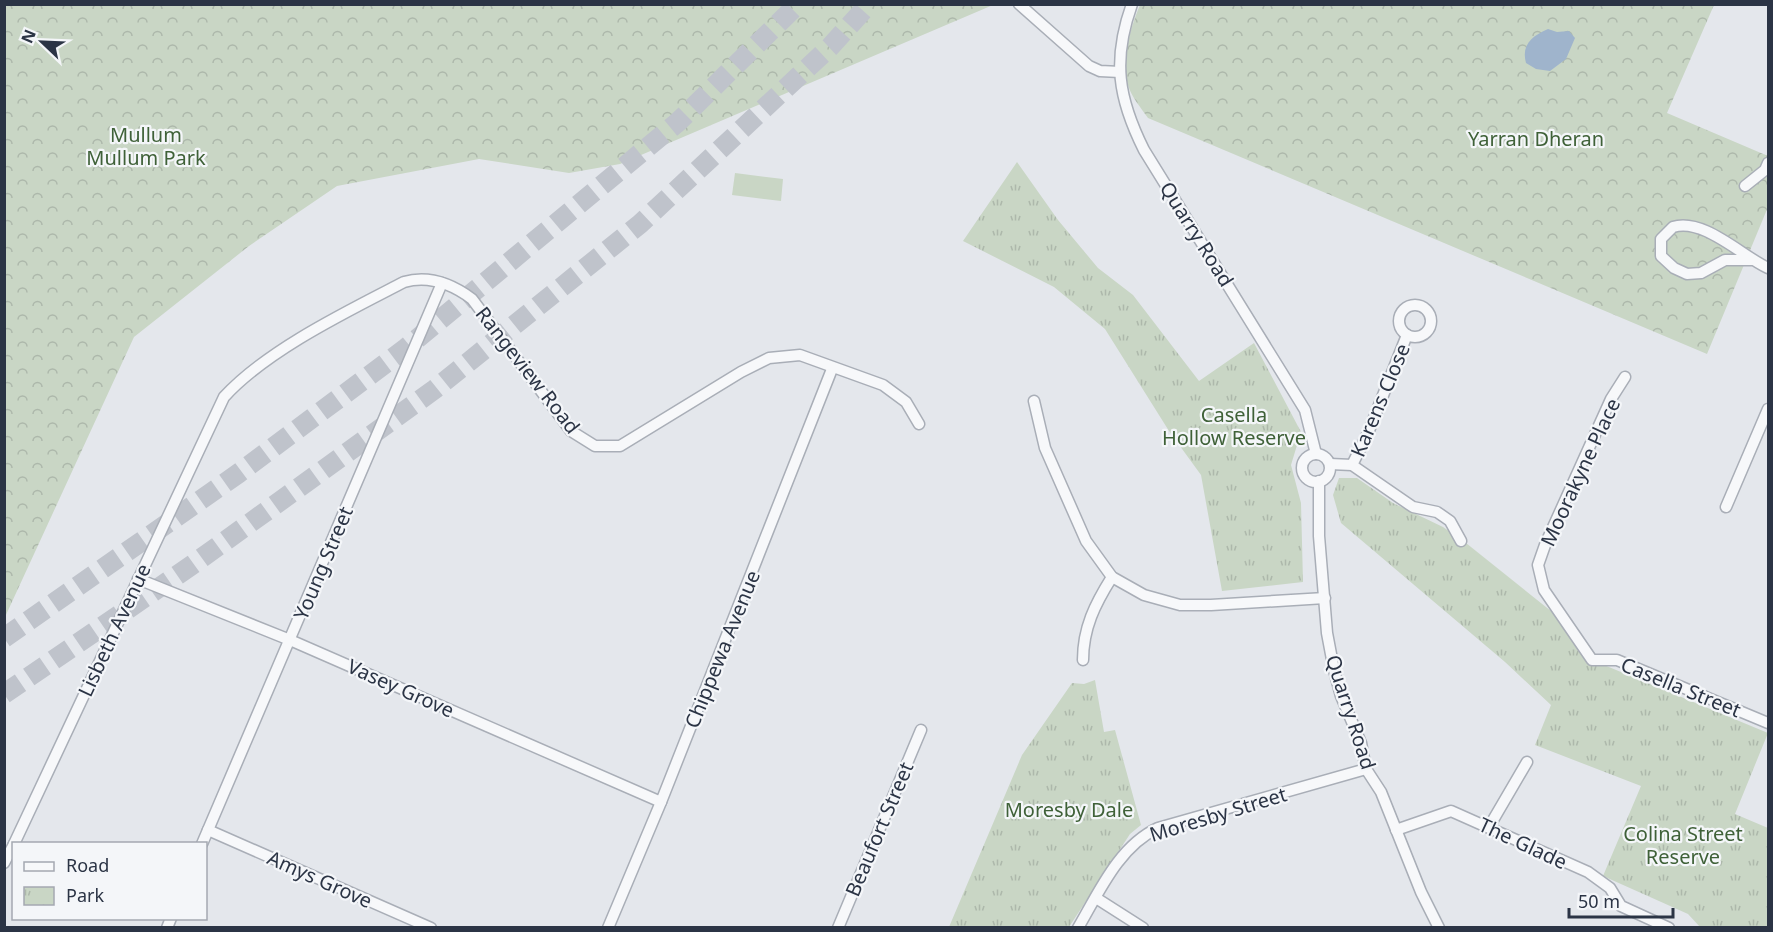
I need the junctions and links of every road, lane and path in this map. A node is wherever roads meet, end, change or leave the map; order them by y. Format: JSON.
{"nodes":[{"id":1,"x":1019,"y":4,"type":"edge"},
{"id":2,"x":1132,"y":4,"type":"edge"},
{"id":3,"x":1120,"y":72,"type":"junction"},
{"id":4,"x":1768,"y":163,"type":"edge"},
{"id":5,"x":1745,"y":186,"type":"dead end"},
{"id":6,"x":1750,"y":260,"type":"junction"},
{"id":7,"x":1768,"y":268,"type":"edge"},
{"id":8,"x":442,"y":283,"type":"junction"},
{"id":9,"x":1407,"y":335,"type":"dead end"},
{"id":10,"x":832,"y":369,"type":"junction"},
{"id":11,"x":1625,"y":377,"type":"dead end"},
{"id":12,"x":1034,"y":401,"type":"dead end"},
{"id":13,"x":1768,"y":409,"type":"edge"},
{"id":14,"x":213,"y":417,"type":"joint"},
{"id":15,"x":919,"y":424,"type":"dead end"},
{"id":16,"x":1316,"y":454,"type":"junction"},
{"id":17,"x":1330,"y":464,"type":"junction"},
{"id":18,"x":1352,"y":465,"type":"junction"},
{"id":19,"x":1319,"y":482,"type":"junction"},
{"id":20,"x":1726,"y":507,"type":"dead end"},
{"id":21,"x":1461,"y":541,"type":"dead end"},
{"id":22,"x":1112,"y":577,"type":"junction"},
{"id":23,"x":138,"y":579,"type":"junction"},
{"id":24,"x":1325,"y":598,"type":"junction"},
{"id":25,"x":290,"y":640,"type":"junction"},
{"id":26,"x":1083,"y":660,"type":"dead end"},
{"id":27,"x":1592,"y":660,"type":"joint"},
{"id":28,"x":1768,"y":723,"type":"edge"},
{"id":29,"x":921,"y":730,"type":"dead end"},
{"id":30,"x":1527,"y":762,"type":"dead end"},
{"id":31,"x":1366,"y":769,"type":"junction"},
{"id":32,"x":661,"y":802,"type":"junction"},
{"id":33,"x":1489,"y":827,"type":"junction"},
{"id":34,"x":208,"y":830,"type":"junction"},
{"id":35,"x":1396,"y":830,"type":"junction"},
{"id":36,"x":15,"y":842,"type":"edge"},
{"id":37,"x":202,"y":842,"type":"edge"},
{"id":38,"x":12,"y":848,"type":"edge"},
{"id":39,"x":4,"y":863,"type":"edge"},
{"id":40,"x":1096,"y":898,"type":"junction"},
{"id":41,"x":431,"y":927,"type":"edge"},
{"id":42,"x":608,"y":927,"type":"edge"},
{"id":43,"x":838,"y":927,"type":"edge"},
{"id":44,"x":1078,"y":927,"type":"edge"},
{"id":45,"x":1143,"y":927,"type":"edge"},
{"id":46,"x":1439,"y":927,"type":"edge"},
{"id":47,"x":1669,"y":927,"type":"edge"}],
"edges":[{"from":1,"to":3,"type":"street"},
{"from":2,"to":3,"type":"street","name":"Quarry Road"},
{"from":3,"to":16,"type":"street","name":"Quarry Road"},
{"from":4,"to":5,"type":"street"},
{"from":6,"to":6,"type":"street"},
{"from":6,"to":7,"type":"street"},
{"from":8,"to":10,"type":"street","name":"Rangeview Road"},
{"from":8,"to":14,"type":"street","name":"Rangeview Road"},
{"from":8,"to":25,"type":"street","name":"Young Street"},
{"from":9,"to":18,"type":"street","name":"Karens Close"},
{"from":10,"to":15,"type":"street","name":"Rangeview Road"},
{"from":10,"to":32,"type":"street","name":"Chippewa Avenue"},
{"from":11,"to":27,"type":"street","name":"Moorakyne Place"},
{"from":12,"to":22,"type":"street"},
{"from":13,"to":20,"type":"street"},
{"from":14,"to":23,"type":"street","name":"Lisbeth Avenue"},
{"from":16,"to":17,"type":"street"},
{"from":16,"to":19,"type":"street"},
{"from":17,"to":18,"type":"street"},
{"from":17,"to":19,"type":"street"},
{"from":18,"to":21,"type":"street"},
{"from":19,"to":24,"type":"street","name":"Quarry Road"},
{"from":22,"to":24,"type":"street"},
{"from":22,"to":26,"type":"street"},
{"from":23,"to":25,"type":"street","name":"Vasey Grove"},
{"from":23,"to":36,"type":"street","name":"Lisbeth Avenue"},
{"from":24,"to":31,"type":"street","name":"Quarry Road"},
{"from":25,"to":32,"type":"street","name":"Vasey Grove"},
{"from":25,"to":34,"type":"street","name":"Young Street"},
{"from":27,"to":28,"type":"street","name":"Casella Street"},
{"from":29,"to":43,"type":"street","name":"Beaufort Street"},
{"from":30,"to":33,"type":"street"},
{"from":31,"to":35,"type":"street","name":"Quarry Road"},
{"from":31,"to":40,"type":"street","name":"Moresby Street"},
{"from":32,"to":42,"type":"street","name":"Chippewa Avenue"},
{"from":33,"to":35,"type":"street","name":"The Glade"},
{"from":33,"to":47,"type":"street","name":"The Glade"},
{"from":34,"to":37,"type":"street","name":"Young Street"},
{"from":34,"to":41,"type":"street","name":"Amys Grove"},
{"from":35,"to":46,"type":"street","name":"Quarry Road"},
{"from":38,"to":39,"type":"street","name":"Lisbeth Avenue"},
{"from":40,"to":44,"type":"street","name":"Moresby Street"},
{"from":40,"to":45,"type":"street"}]}
